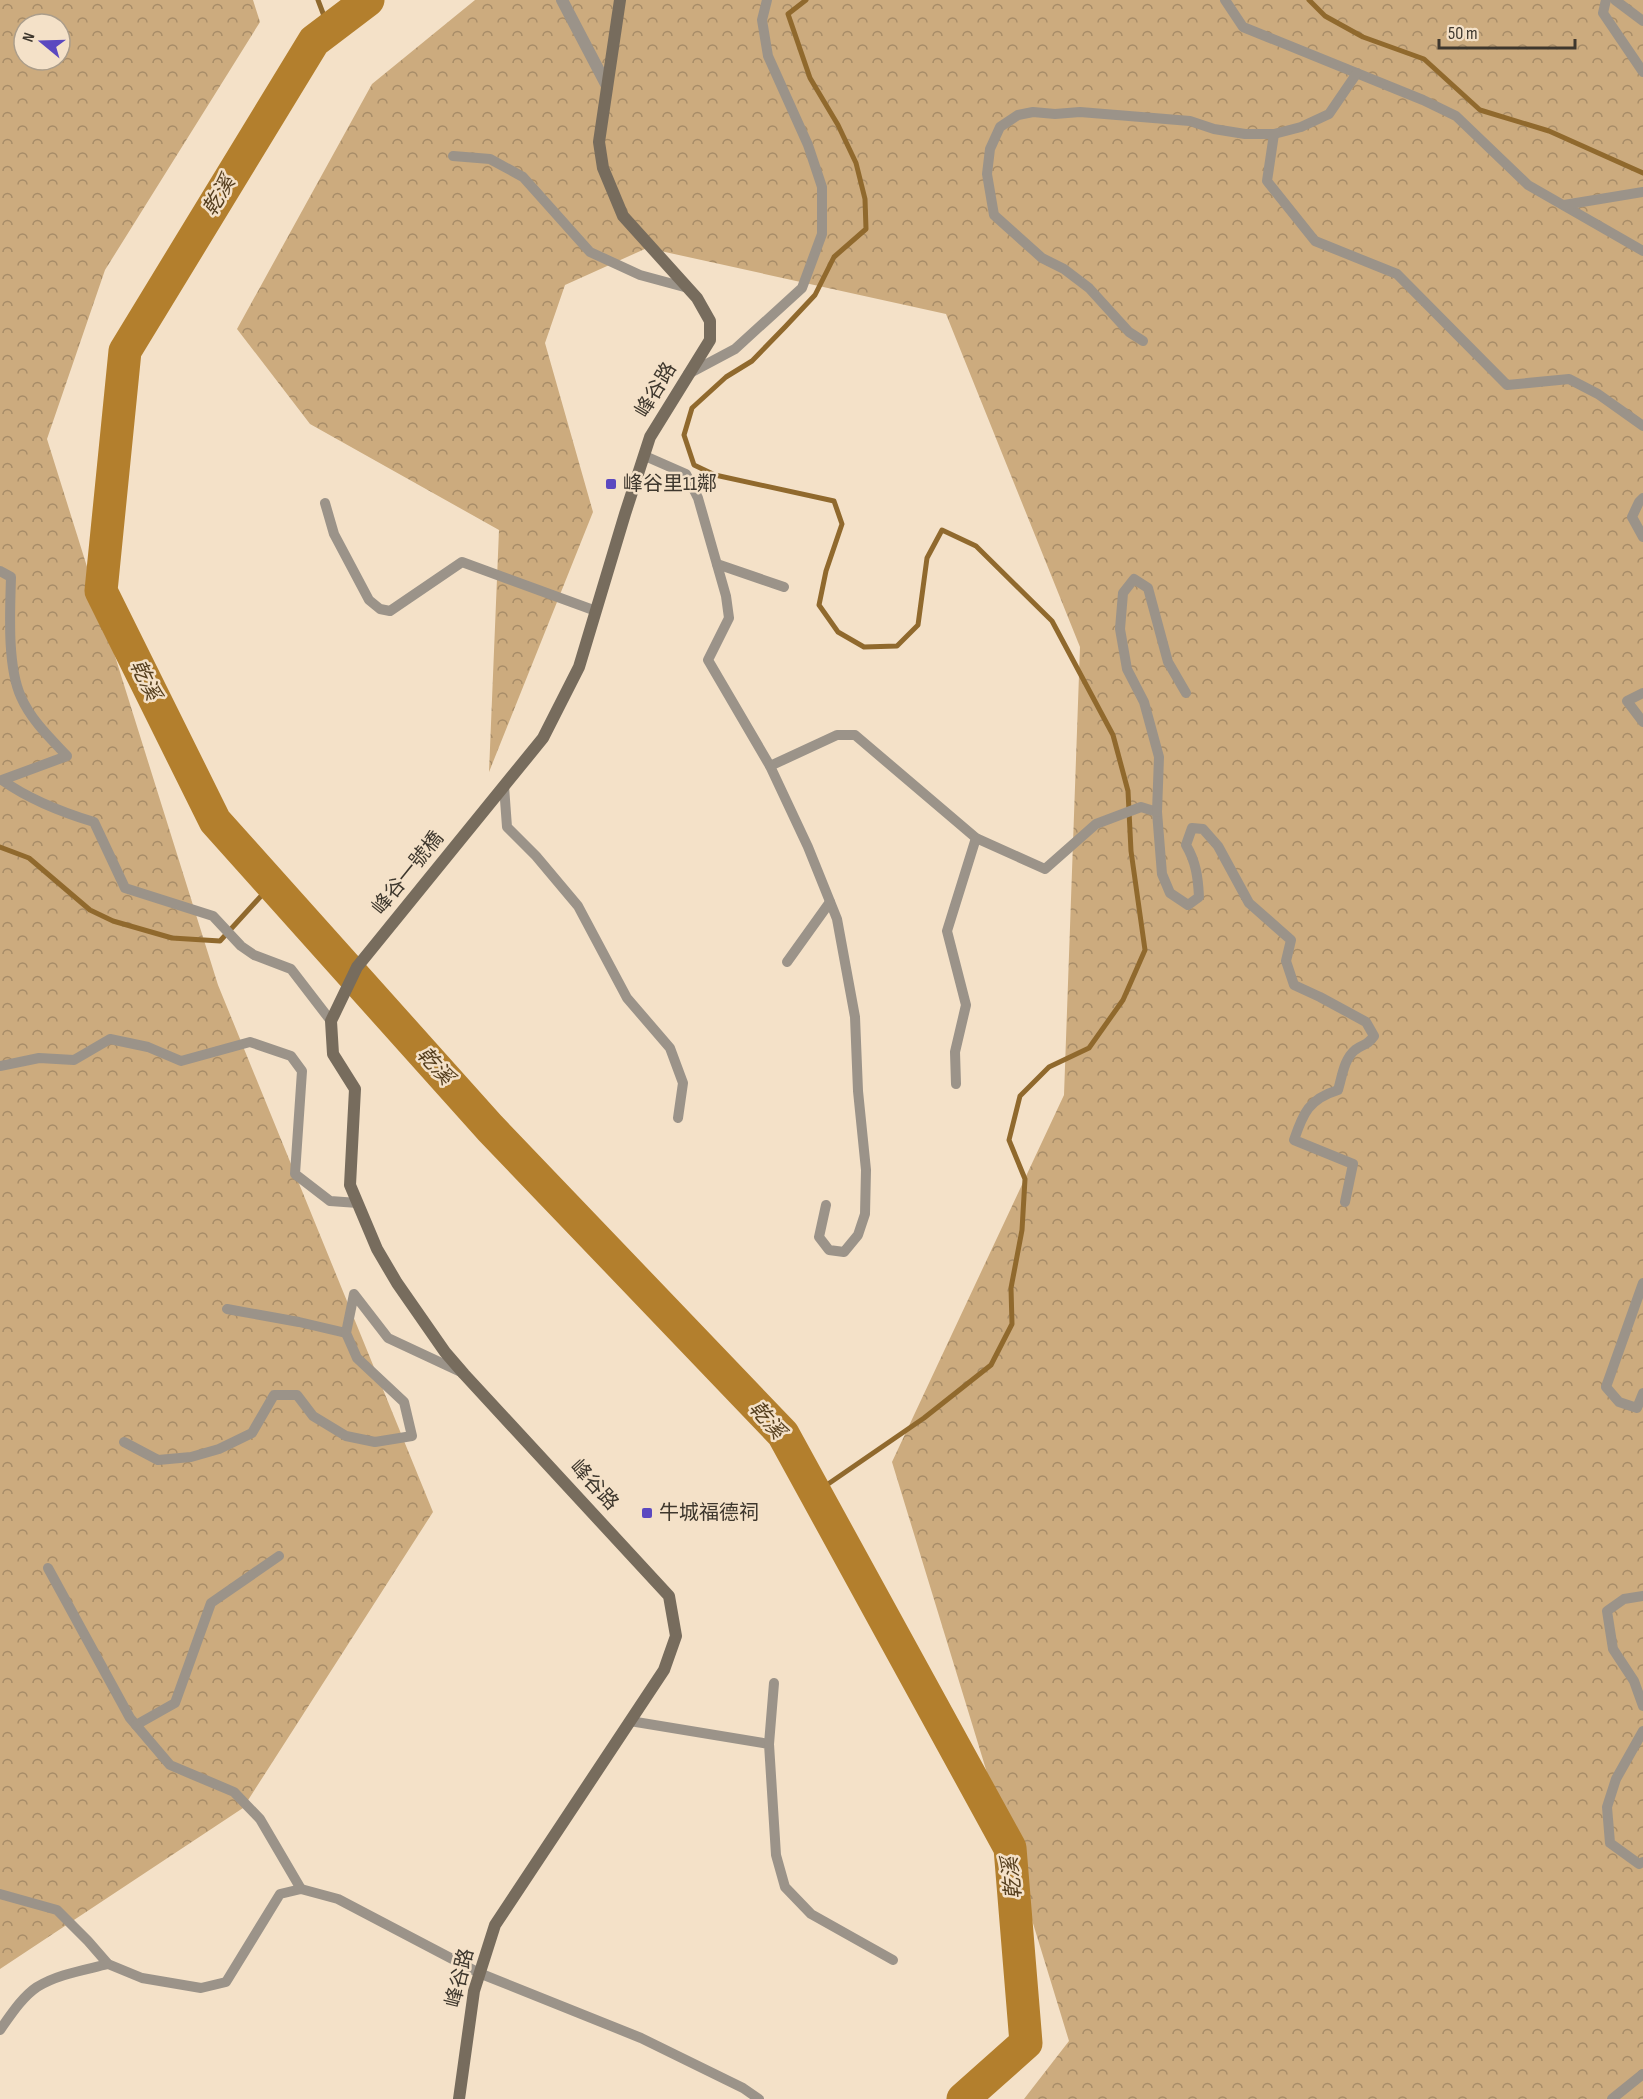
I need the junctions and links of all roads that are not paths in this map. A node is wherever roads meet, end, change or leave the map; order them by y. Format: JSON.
{"nodes":[{"id":1,"x":562,"y":0,"type":"edge"},
{"id":2,"x":620,"y":0,"type":"edge"},
{"id":3,"x":767,"y":0,"type":"edge"},
{"id":4,"x":1225,"y":0,"type":"edge"},
{"id":5,"x":1606,"y":0,"type":"edge"},
{"id":6,"x":1615,"y":0,"type":"edge"},
{"id":7,"x":1643,"y":21,"type":"edge"},
{"id":8,"x":1643,"y":72,"type":"edge"},
{"id":9,"x":1357,"y":73,"type":"junction"},
{"id":10,"x":607,"y":86,"type":"junction"},
{"id":11,"x":1274,"y":134,"type":"junction"},
{"id":12,"x":453,"y":156,"type":"dead end"},
{"id":13,"x":1643,"y":192,"type":"edge"},
{"id":14,"x":1564,"y":205,"type":"junction"},
{"id":15,"x":1643,"y":251,"type":"edge"},
{"id":16,"x":688,"y":288,"type":"junction"},
{"id":17,"x":1143,"y":341,"type":"dead end"},
{"id":18,"x":688,"y":374,"type":"junction"},
{"id":19,"x":1643,"y":426,"type":"edge"},
{"id":20,"x":645,"y":456,"type":"junction"},
{"id":21,"x":1643,"y":498,"type":"edge"},
{"id":22,"x":325,"y":503,"type":"dead end"},
{"id":23,"x":1643,"y":537,"type":"edge"},
{"id":24,"x":717,"y":564,"type":"junction"},
{"id":25,"x":0,"y":571,"type":"edge"},
{"id":26,"x":784,"y":587,"type":"dead end"},
{"id":27,"x":5,"y":592,"type":"edge"},
{"id":28,"x":596,"y":611,"type":"junction"},
{"id":29,"x":1186,"y":693,"type":"dead end"},
{"id":30,"x":1643,"y":693,"type":"edge"},
{"id":31,"x":1643,"y":722,"type":"edge"},
{"id":32,"x":770,"y":766,"type":"junction"},
{"id":33,"x":1,"y":780,"type":"edge"},
{"id":34,"x":504,"y":786,"type":"junction"},
{"id":35,"x":489,"y":804,"type":"joint"},
{"id":36,"x":1157,"y":812,"type":"junction"},
{"id":37,"x":976,"y":838,"type":"junction"},
{"id":38,"x":830,"y":903,"type":"junction"},
{"id":39,"x":787,"y":962,"type":"dead end"},
{"id":40,"x":357,"y":967,"type":"joint"},
{"id":41,"x":331,"y":1021,"type":"junction"},
{"id":42,"x":0,"y":1066,"type":"edge"},
{"id":43,"x":956,"y":1084,"type":"dead end"},
{"id":44,"x":678,"y":1118,"type":"dead end"},
{"id":45,"x":1345,"y":1202,"type":"dead end"},
{"id":46,"x":358,"y":1203,"type":"junction"},
{"id":47,"x":826,"y":1205,"type":"dead end"},
{"id":48,"x":1643,"y":1283,"type":"edge"},
{"id":49,"x":227,"y":1309,"type":"dead end"},
{"id":50,"x":346,"y":1333,"type":"junction"},
{"id":51,"x":464,"y":1374,"type":"junction"},
{"id":52,"x":1643,"y":1393,"type":"edge"},
{"id":53,"x":124,"y":1442,"type":"dead end"},
{"id":54,"x":279,"y":1556,"type":"dead end"},
{"id":55,"x":48,"y":1568,"type":"dead end"},
{"id":56,"x":1643,"y":1596,"type":"edge"},
{"id":57,"x":774,"y":1683,"type":"dead end"},
{"id":58,"x":1643,"y":1706,"type":"edge"},
{"id":59,"x":630,"y":1721,"type":"junction"},
{"id":60,"x":136,"y":1725,"type":"junction"},
{"id":61,"x":1643,"y":1731,"type":"edge"},
{"id":62,"x":769,"y":1744,"type":"junction"},
{"id":63,"x":1643,"y":1863,"type":"edge"},
{"id":64,"x":301,"y":1889,"type":"junction"},
{"id":65,"x":0,"y":1894,"type":"edge"},
{"id":66,"x":893,"y":1960,"type":"dead end"},
{"id":67,"x":108,"y":1964,"type":"junction"},
{"id":68,"x":479,"y":1973,"type":"junction"},
{"id":69,"x":0,"y":2030,"type":"edge"},
{"id":70,"x":1643,"y":2074,"type":"edge"},
{"id":71,"x":459,"y":2099,"type":"edge"},
{"id":72,"x":759,"y":2099,"type":"edge"},
{"id":73,"x":1612,"y":2099,"type":"edge"}],
"edges":[{"from":1,"to":10,"type":"street"},
{"from":2,"to":10,"type":"street","name":"峰谷路"},
{"from":3,"to":18,"type":"lane"},
{"from":4,"to":9,"type":"lane"},
{"from":5,"to":8,"type":"lane"},
{"from":6,"to":7,"type":"lane"},
{"from":9,"to":11,"type":"lane"},
{"from":9,"to":14,"type":"lane"},
{"from":10,"to":16,"type":"street","name":"峰谷路"},
{"from":11,"to":17,"type":"lane"},
{"from":11,"to":19,"type":"lane"},
{"from":12,"to":16,"type":"lane"},
{"from":13,"to":14,"type":"lane"},
{"from":14,"to":15,"type":"lane"},
{"from":16,"to":18,"type":"street","name":"峰谷路"},
{"from":18,"to":20,"type":"street","name":"峰谷路"},
{"from":20,"to":24,"type":"lane"},
{"from":20,"to":28,"type":"street","name":"峰谷路"},
{"from":21,"to":23,"type":"lane"},
{"from":22,"to":28,"type":"lane"},
{"from":24,"to":26,"type":"lane"},
{"from":24,"to":32,"type":"lane"},
{"from":25,"to":27,"type":"lane"},
{"from":27,"to":33,"type":"lane"},
{"from":28,"to":34,"type":"street","name":"峰谷路"},
{"from":29,"to":36,"type":"lane"},
{"from":30,"to":31,"type":"lane"},
{"from":32,"to":37,"type":"lane"},
{"from":32,"to":38,"type":"lane"},
{"from":33,"to":41,"type":"lane"},
{"from":34,"to":35,"type":"street","name":"峰谷路"},
{"from":34,"to":44,"type":"lane"},
{"from":35,"to":40,"type":"street","name":"峰谷一號橋"},
{"from":36,"to":37,"type":"lane"},
{"from":36,"to":45,"type":"lane"},
{"from":37,"to":43,"type":"lane"},
{"from":38,"to":39,"type":"lane"},
{"from":38,"to":47,"type":"lane"},
{"from":40,"to":41,"type":"street","name":"峰谷路"},
{"from":41,"to":46,"type":"street","name":"峰谷路"},
{"from":42,"to":46,"type":"lane"},
{"from":46,"to":51,"type":"street","name":"峰谷路"},
{"from":48,"to":52,"type":"lane"},
{"from":49,"to":50,"type":"lane"},
{"from":50,"to":51,"type":"lane"},
{"from":50,"to":53,"type":"lane"},
{"from":51,"to":59,"type":"street","name":"峰谷路"},
{"from":54,"to":60,"type":"lane"},
{"from":55,"to":60,"type":"lane"},
{"from":56,"to":58,"type":"lane"},
{"from":57,"to":62,"type":"lane"},
{"from":59,"to":62,"type":"lane"},
{"from":59,"to":68,"type":"street","name":"峰谷路"},
{"from":60,"to":64,"type":"lane"},
{"from":61,"to":63,"type":"lane"},
{"from":62,"to":66,"type":"lane"},
{"from":64,"to":67,"type":"lane"},
{"from":64,"to":68,"type":"lane"},
{"from":65,"to":67,"type":"lane"},
{"from":67,"to":69,"type":"lane"},
{"from":68,"to":71,"type":"street","name":"峰谷路"},
{"from":68,"to":72,"type":"lane"},
{"from":70,"to":73,"type":"lane"}]}
